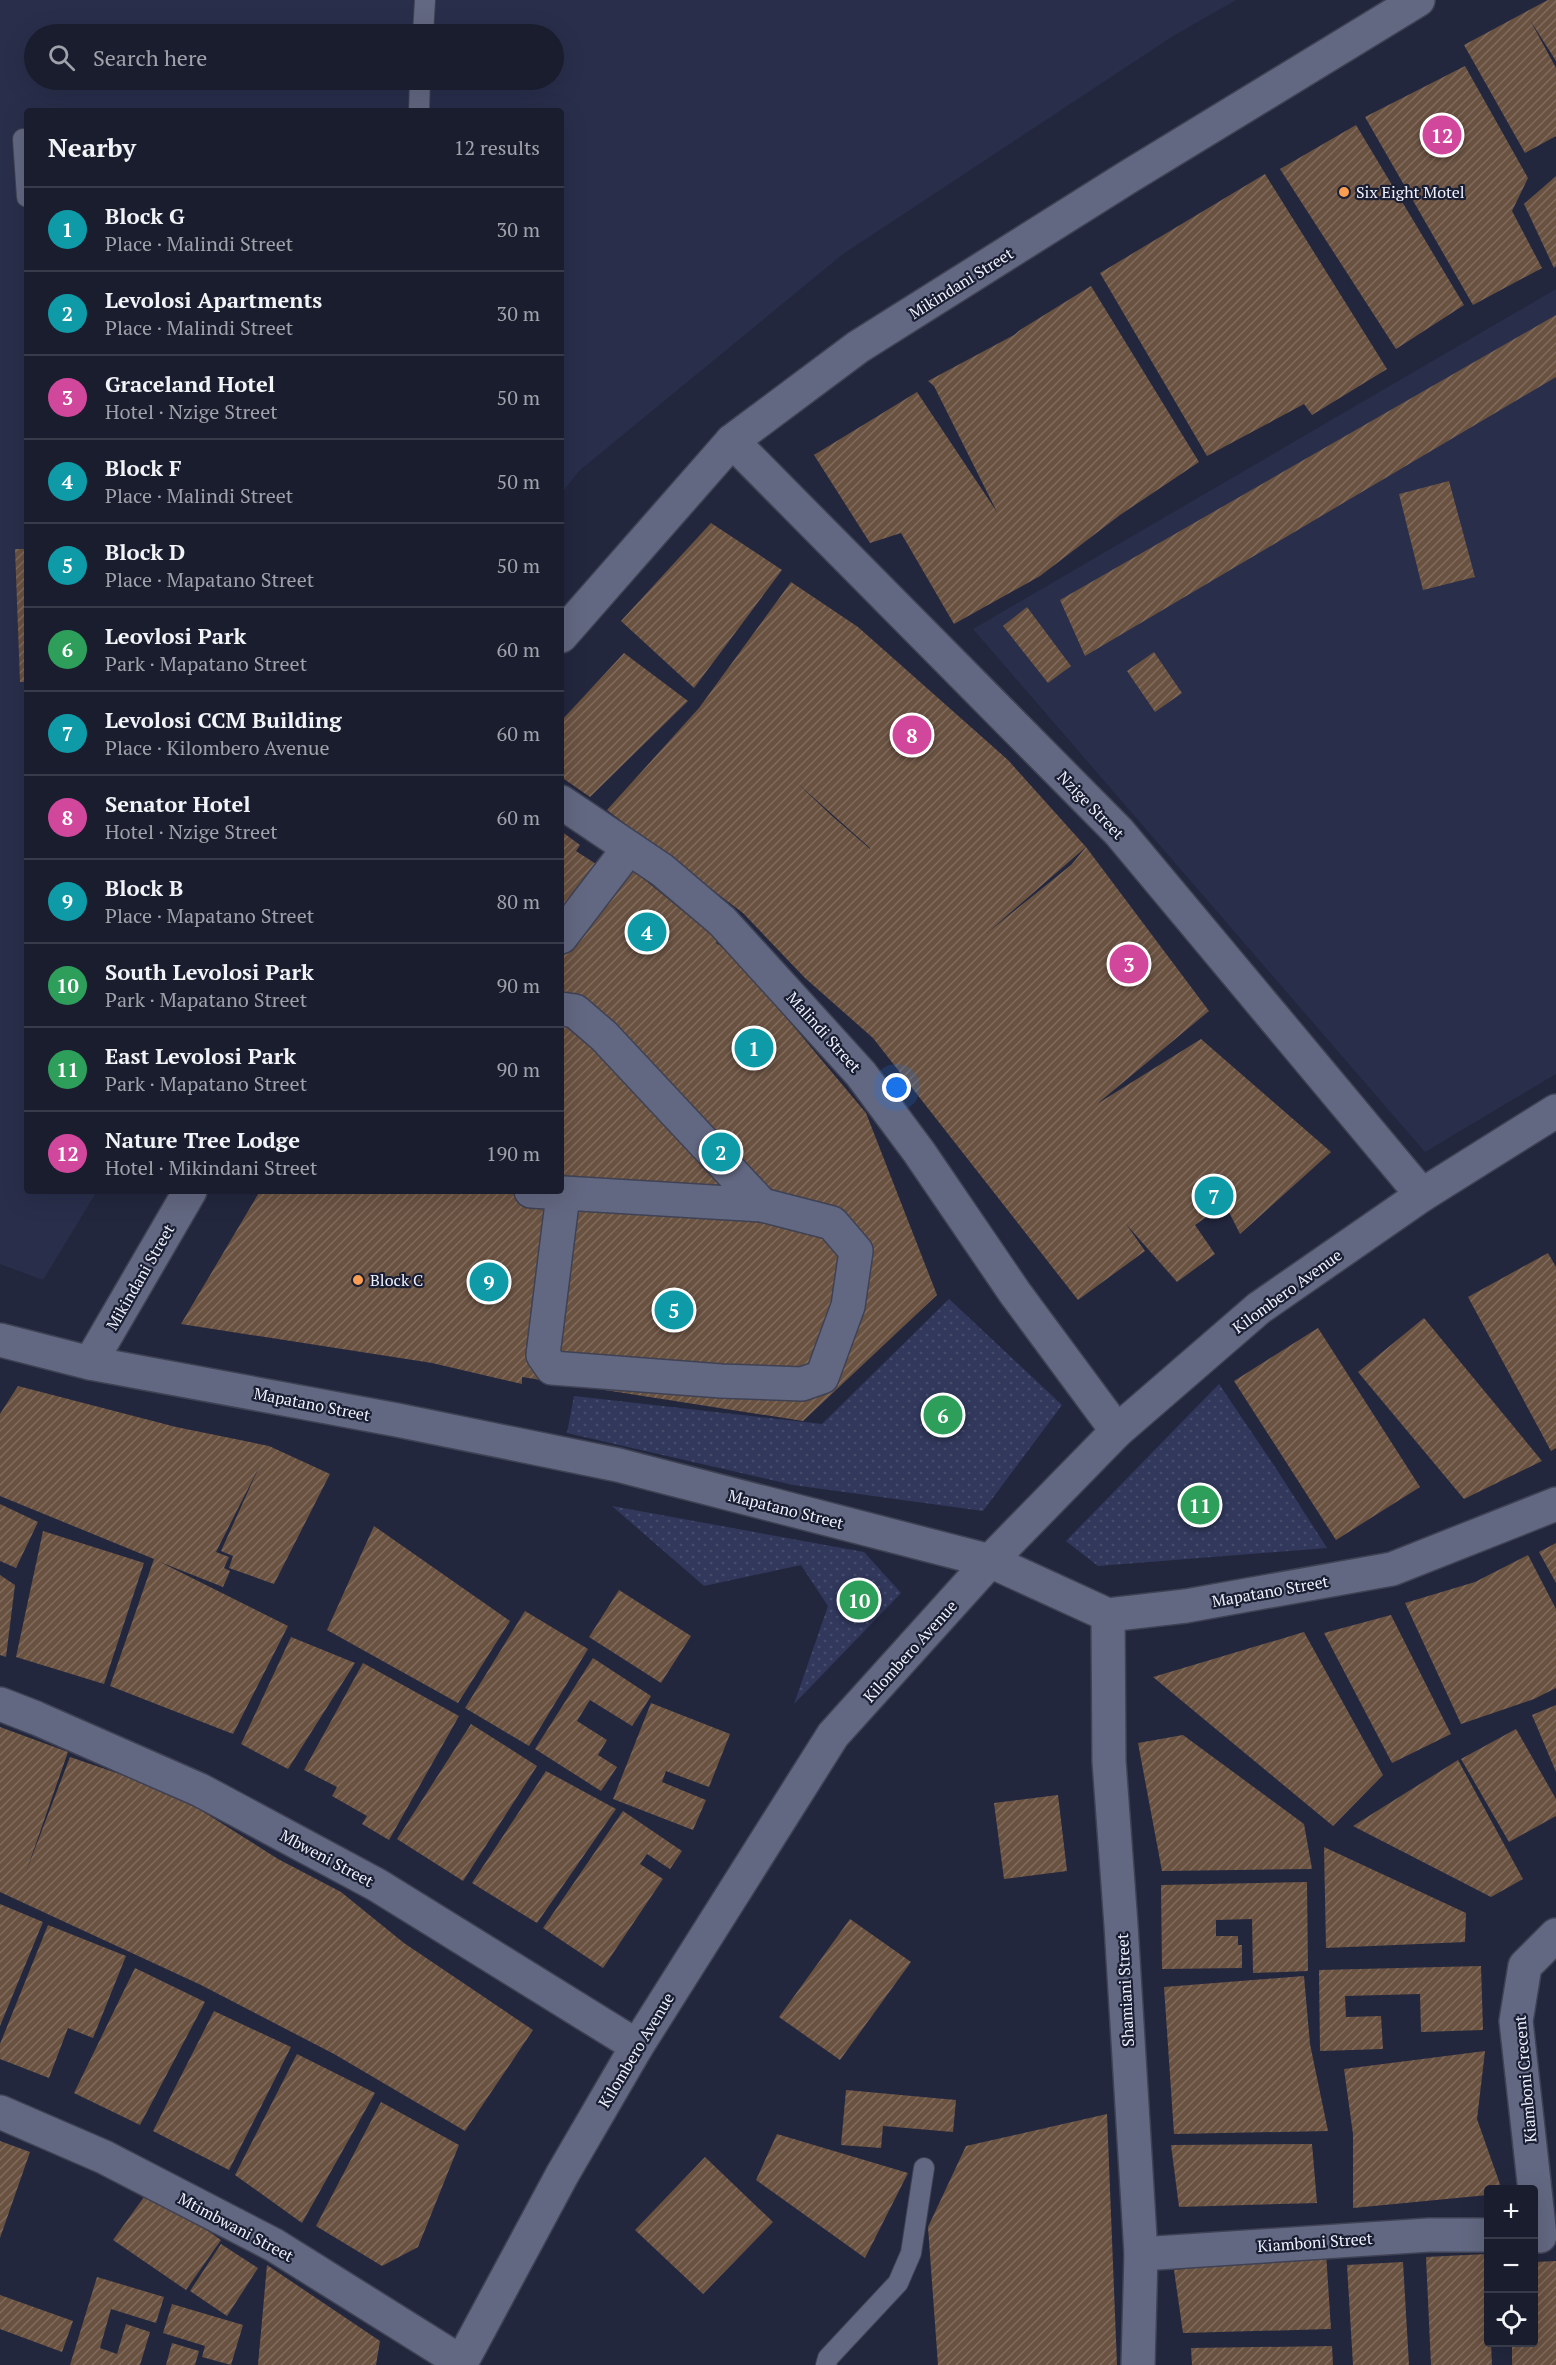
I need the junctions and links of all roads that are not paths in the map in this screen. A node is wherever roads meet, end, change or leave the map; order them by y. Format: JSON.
{"nodes":[{"id":1,"x":425,"y":0,"type":"edge"},
{"id":2,"x":1418,"y":0,"type":"edge"},
{"id":3,"x":424,"y":24,"type":"edge"},
{"id":4,"x":419,"y":90,"type":"edge"},
{"id":5,"x":418,"y":108,"type":"edge"},
{"id":6,"x":23,"y":138,"type":"dead end"},
{"id":7,"x":24,"y":152,"type":"edge"},
{"id":8,"x":732,"y":441,"type":"junction"},
{"id":9,"x":564,"y":633,"type":"edge"},
{"id":10,"x":564,"y":804,"type":"edge"},
{"id":11,"x":629,"y":848,"type":"junction"},
{"id":12,"x":564,"y":934,"type":"edge"},
{"id":13,"x":564,"y":1009,"type":"edge"},
{"id":14,"x":1556,"y":1111,"type":"edge"},
{"id":15,"x":188,"y":1194,"type":"edge"},
{"id":16,"x":555,"y":1194,"type":"edge"},
{"id":17,"x":563,"y":1195,"type":"junction"},
{"id":18,"x":1422,"y":1195,"type":"junction"},
{"id":19,"x":762,"y":1205,"type":"junction"},
{"id":20,"x":0,"y":1340,"type":"edge"},
{"id":21,"x":90,"y":1363,"type":"junction"},
{"id":22,"x":1117,"y":1431,"type":"junction"},
{"id":23,"x":1556,"y":1504,"type":"edge"},
{"id":24,"x":990,"y":1561,"type":"junction"},
{"id":25,"x":1108,"y":1615,"type":"junction"},
{"id":26,"x":0,"y":1704,"type":"edge"},
{"id":27,"x":1556,"y":1935,"type":"edge"},
{"id":28,"x":637,"y":2046,"type":"junction"},
{"id":29,"x":0,"y":2112,"type":"edge"},
{"id":30,"x":924,"y":2168,"type":"dead end"},
{"id":31,"x":1484,"y":2235,"type":"edge"},
{"id":32,"x":1543,"y":2236,"type":"edge"},
{"id":33,"x":1141,"y":2254,"type":"junction"},
{"id":34,"x":460,"y":2364,"type":"edge"},
{"id":35,"x":826,"y":2365,"type":"edge"},
{"id":36,"x":1138,"y":2365,"type":"edge"}],
"edges":[{"from":1,"to":3,"type":"lane"},
{"from":2,"to":8,"type":"street","name":"Mikindani Street"},
{"from":4,"to":5,"type":"lane"},
{"from":6,"to":7,"type":"lane"},
{"from":8,"to":9,"type":"street","name":"Mikindani Street"},
{"from":8,"to":18,"type":"street","name":"Nzige Street"},
{"from":10,"to":11,"type":"street","name":"Malindi Street"},
{"from":11,"to":12,"type":"street"},
{"from":11,"to":22,"type":"street","name":"Malindi Street"},
{"from":13,"to":19,"type":"street"},
{"from":14,"to":18,"type":"street","name":"Kilombero Avenue"},
{"from":15,"to":21,"type":"street","name":"Mikindani Street"},
{"from":16,"to":17,"type":"street"},
{"from":17,"to":19,"type":"street"},
{"from":17,"to":19,"type":"street"},
{"from":18,"to":22,"type":"street","name":"Kilombero Avenue"},
{"from":20,"to":21,"type":"street","name":"Mapatano Street"},
{"from":21,"to":24,"type":"street","name":"Mapatano Street"},
{"from":22,"to":24,"type":"street","name":"Kilombero Avenue"},
{"from":23,"to":25,"type":"street","name":"Mapatano Street"},
{"from":24,"to":25,"type":"street","name":"Mapatano Street"},
{"from":24,"to":28,"type":"street","name":"Kilombero Avenue"},
{"from":25,"to":33,"type":"street","name":"Shamiani Street"},
{"from":26,"to":28,"type":"street","name":"Mbweni Street"},
{"from":27,"to":32,"type":"street","name":"Kiamboni Crecent"},
{"from":28,"to":34,"type":"street","name":"Kilombero Avenue"},
{"from":29,"to":34,"type":"street","name":"Mtimbwani Street"},
{"from":30,"to":35,"type":"lane"},
{"from":31,"to":33,"type":"street","name":"Kiamboni Street"},
{"from":33,"to":36,"type":"street","name":"Shamiani Street"}]}
